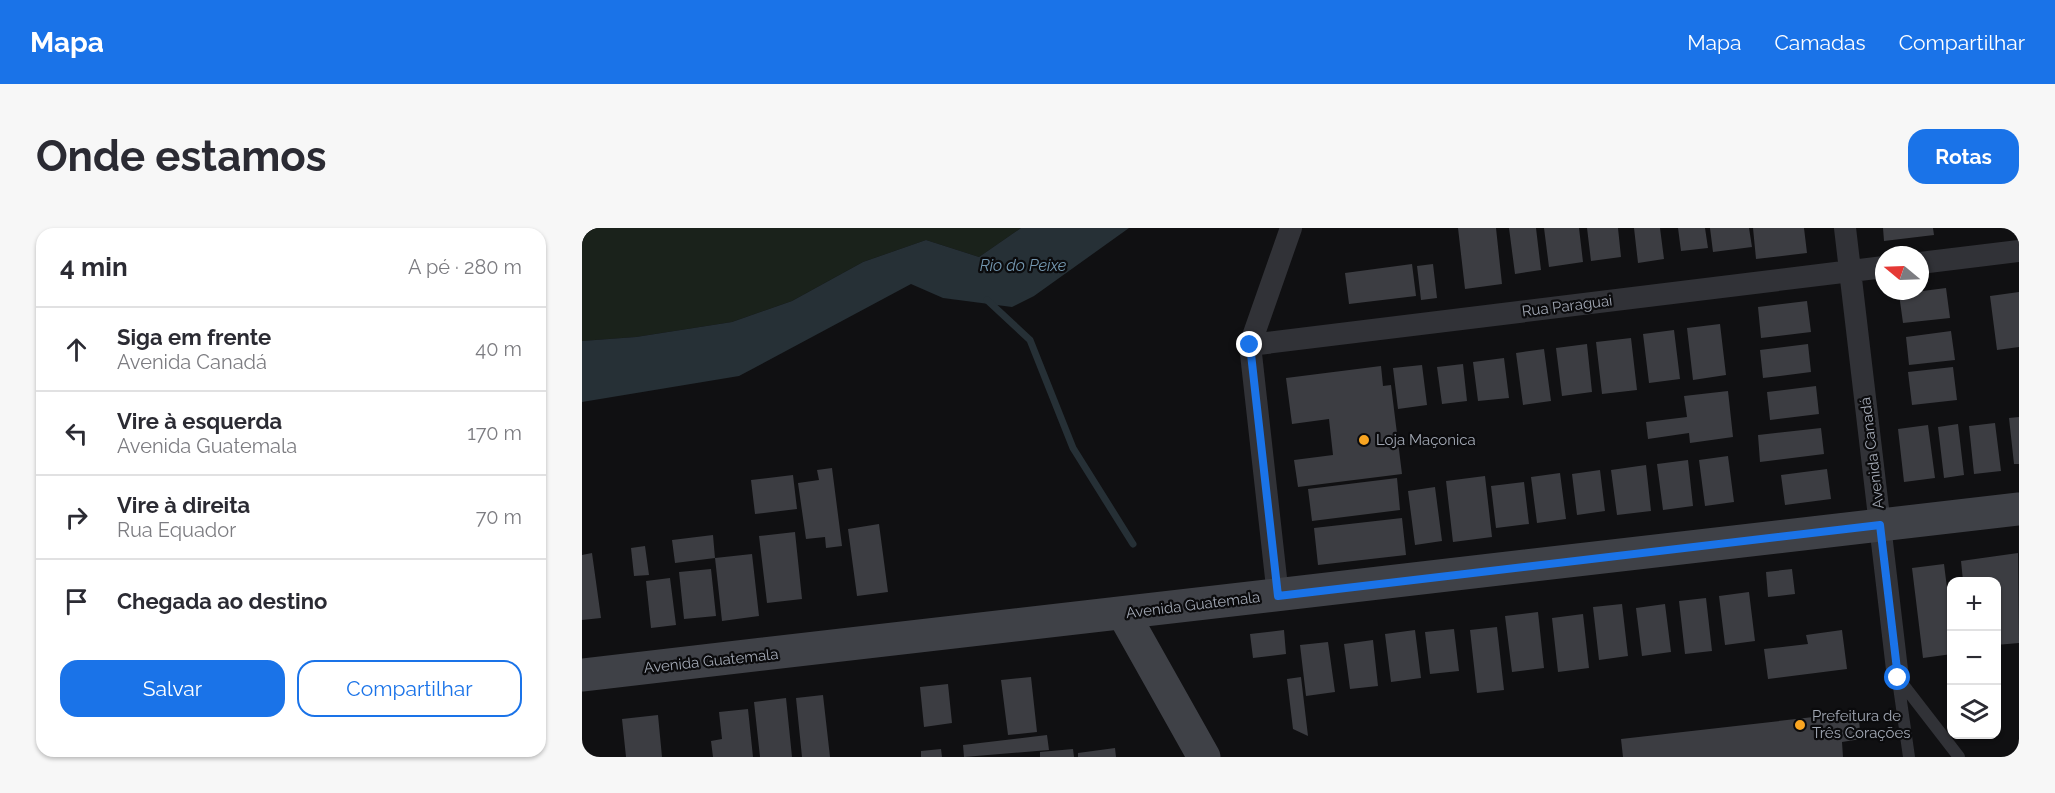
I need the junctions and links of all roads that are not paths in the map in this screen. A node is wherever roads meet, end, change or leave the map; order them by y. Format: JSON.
{"nodes":[{"id":1,"x":1291,"y":228,"type":"edge"},
{"id":2,"x":1845,"y":228,"type":"edge"},
{"id":3,"x":2019,"y":251,"type":"edge"},
{"id":4,"x":1929,"y":262,"type":"edge"},
{"id":5,"x":1875,"y":268,"type":"edge"},
{"id":6,"x":1851,"y":271,"type":"junction"},
{"id":7,"x":1250,"y":345,"type":"junction"},
{"id":8,"x":2019,"y":508,"type":"edge"},
{"id":9,"x":1880,"y":525,"type":"junction"},
{"id":10,"x":1278,"y":596,"type":"junction"},
{"id":11,"x":1123,"y":614,"type":"junction"},
{"id":12,"x":582,"y":675,"type":"edge"},
{"id":13,"x":1898,"y":678,"type":"junction"},
{"id":14,"x":1204,"y":757,"type":"edge"},
{"id":15,"x":1909,"y":757,"type":"edge"},
{"id":16,"x":1959,"y":757,"type":"edge"}],
"edges":[{"from":1,"to":7,"type":"street"},
{"from":2,"to":6,"type":"street","name":"Avenida Canadá"},
{"from":3,"to":4,"type":"street"},
{"from":5,"to":6,"type":"street","name":"Rua Paraguai"},
{"from":6,"to":7,"type":"street","name":"Rua Paraguai"},
{"from":6,"to":9,"type":"street","name":"Avenida Canadá"},
{"from":7,"to":10,"type":"street"},
{"from":8,"to":9,"type":"street","name":"Avenida Guatemala"},
{"from":9,"to":10,"type":"street","name":"Avenida Guatemala"},
{"from":9,"to":13,"type":"street","name":"Avenida Canadá"},
{"from":10,"to":11,"type":"street","name":"Avenida Guatemala"},
{"from":11,"to":12,"type":"street","name":"Avenida Guatemala"},
{"from":11,"to":14,"type":"street"},
{"from":13,"to":15,"type":"lane"},
{"from":13,"to":16,"type":"lane"}]}
